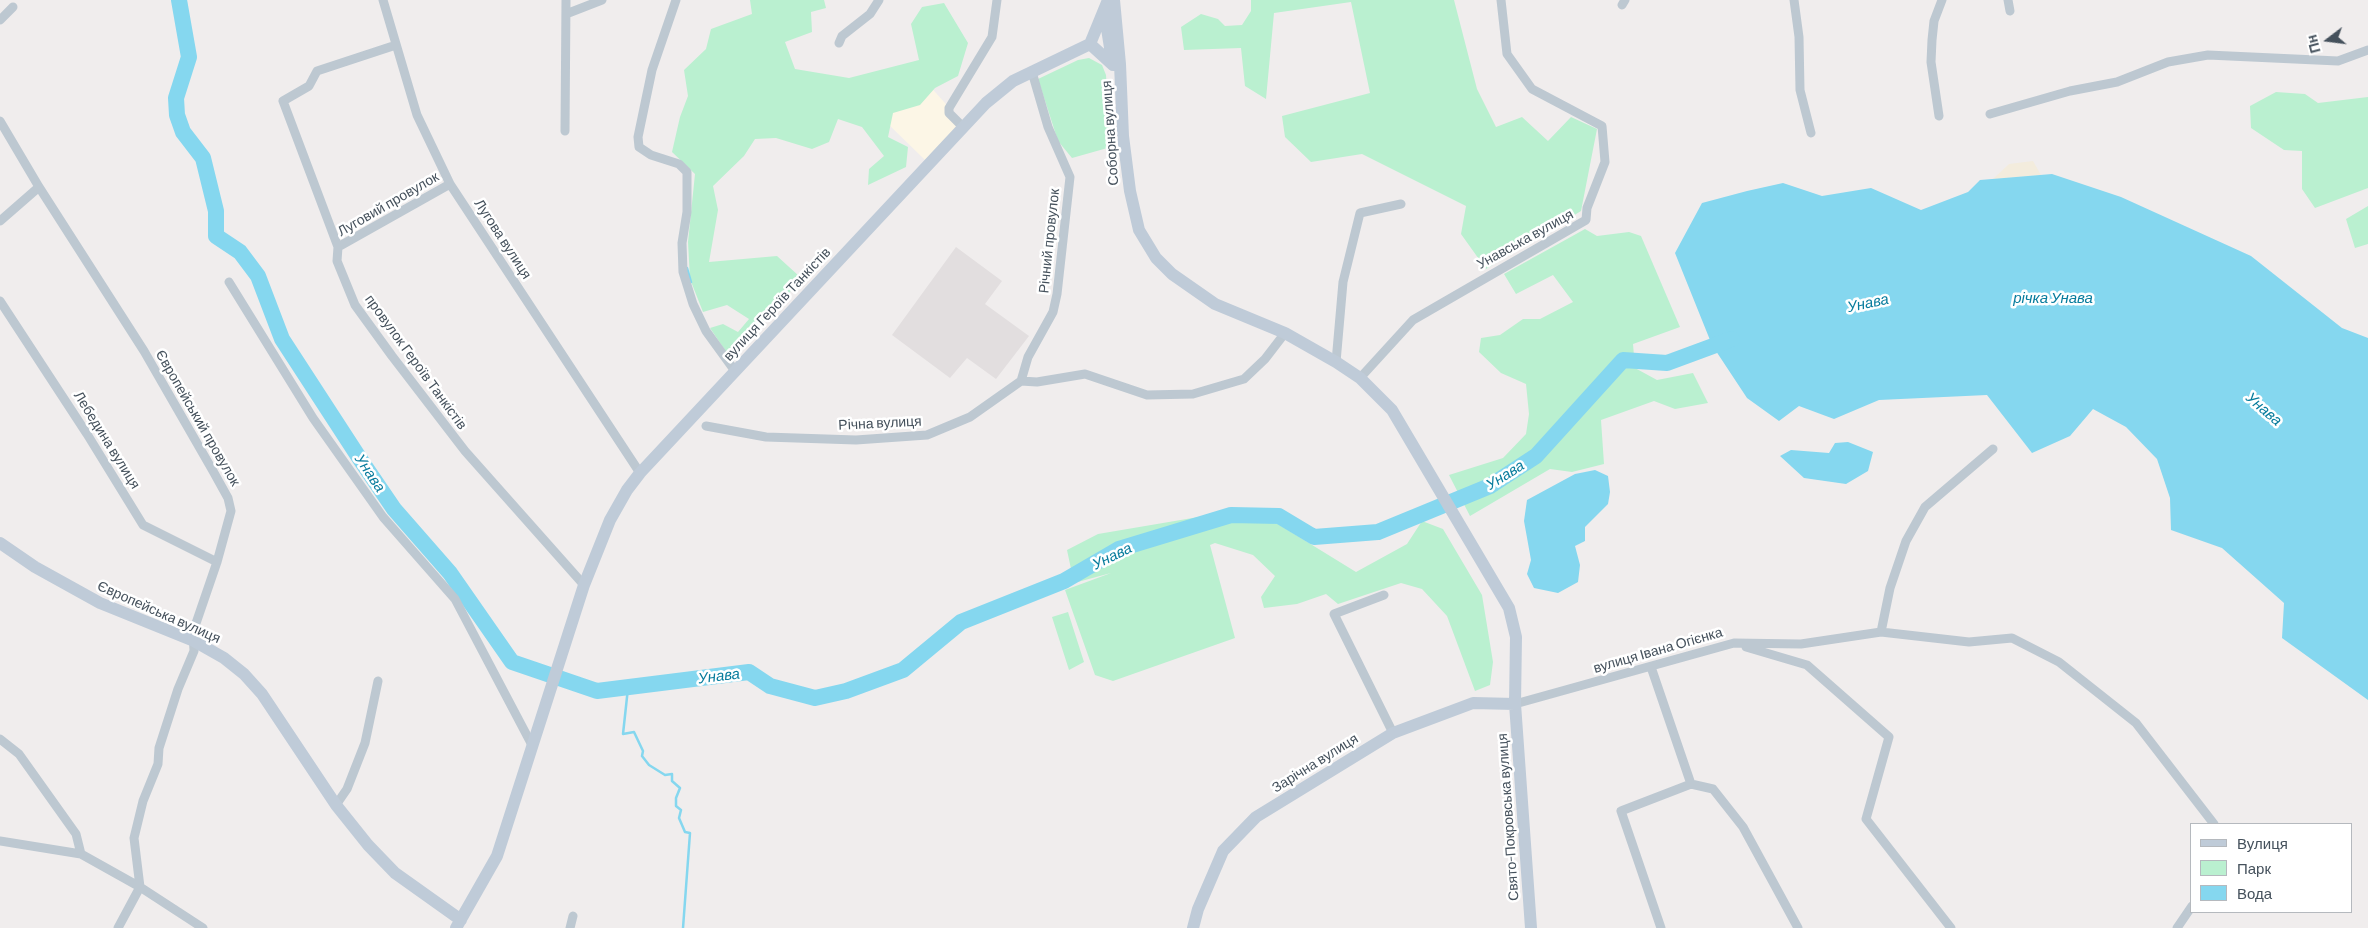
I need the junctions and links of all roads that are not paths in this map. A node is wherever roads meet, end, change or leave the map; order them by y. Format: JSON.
{"nodes":[{"id":1,"x":383,"y":0,"type":"edge"},
{"id":2,"x":566,"y":0,"type":"edge"},
{"id":3,"x":602,"y":0,"type":"edge"},
{"id":4,"x":676,"y":0,"type":"edge"},
{"id":5,"x":879,"y":0,"type":"edge"},
{"id":6,"x":996,"y":0,"type":"edge"},
{"id":7,"x":1501,"y":0,"type":"edge"},
{"id":8,"x":1794,"y":0,"type":"edge"},
{"id":9,"x":1942,"y":0,"type":"edge"},
{"id":10,"x":2008,"y":0,"type":"edge"},
{"id":11,"x":13,"y":7,"type":"dead end"},
{"id":12,"x":1104,"y":7,"type":"edge"},
{"id":13,"x":2010,"y":12,"type":"dead end"},
{"id":14,"x":566,"y":14,"type":"junction"},
{"id":15,"x":0,"y":20,"type":"edge"},
{"id":16,"x":839,"y":43,"type":"dead end"},
{"id":17,"x":1090,"y":44,"type":"junction"},
{"id":18,"x":396,"y":46,"type":"junction"},
{"id":19,"x":1076,"y":50,"type":"junction"},
{"id":20,"x":2368,"y":50,"type":"edge"},
{"id":21,"x":1113,"y":65,"type":"junction"},
{"id":22,"x":1032,"y":72,"type":"junction"},
{"id":23,"x":1121,"y":90,"type":"junction"},
{"id":24,"x":1990,"y":114,"type":"dead end"},
{"id":25,"x":1939,"y":116,"type":"dead end"},
{"id":26,"x":0,"y":121,"type":"edge"},
{"id":27,"x":962,"y":126,"type":"junction"},
{"id":28,"x":565,"y":131,"type":"dead end"},
{"id":29,"x":1811,"y":133,"type":"dead end"},
{"id":30,"x":450,"y":184,"type":"junction"},
{"id":31,"x":39,"y":187,"type":"junction"},
{"id":32,"x":1401,"y":204,"type":"dead end"},
{"id":33,"x":0,"y":221,"type":"edge"},
{"id":34,"x":338,"y":247,"type":"junction"},
{"id":35,"x":230,"y":282,"type":"dead end"},
{"id":36,"x":0,"y":301,"type":"edge"},
{"id":37,"x":1285,"y":333,"type":"junction"},
{"id":38,"x":1336,"y":362,"type":"junction"},
{"id":39,"x":735,"y":371,"type":"junction"},
{"id":40,"x":1360,"y":378,"type":"junction"},
{"id":41,"x":1021,"y":381,"type":"junction"},
{"id":42,"x":706,"y":426,"type":"dead end"},
{"id":43,"x":1993,"y":449,"type":"dead end"},
{"id":44,"x":640,"y":473,"type":"junction"},
{"id":45,"x":0,"y":543,"type":"edge"},
{"id":46,"x":217,"y":562,"type":"junction"},
{"id":47,"x":584,"y":585,"type":"junction"},
{"id":48,"x":1384,"y":595,"type":"dead end"},
{"id":49,"x":1881,"y":632,"type":"junction"},
{"id":50,"x":194,"y":641,"type":"junction"},
{"id":51,"x":1734,"y":643,"type":"junction"},
{"id":52,"x":1651,"y":667,"type":"junction"},
{"id":53,"x":378,"y":681,"type":"dead end"},
{"id":54,"x":1515,"y":704,"type":"junction"},
{"id":55,"x":1393,"y":733,"type":"junction"},
{"id":56,"x":0,"y":739,"type":"edge"},
{"id":57,"x":533,"y":747,"type":"junction"},
{"id":58,"x":1691,"y":784,"type":"junction"},
{"id":59,"x":336,"y":805,"type":"junction"},
{"id":60,"x":2213,"y":823,"type":"edge"},
{"id":61,"x":0,"y":841,"type":"edge"},
{"id":62,"x":81,"y":854,"type":"junction"},
{"id":63,"x":140,"y":887,"type":"junction"},
{"id":64,"x":2190,"y":909,"type":"edge"},
{"id":65,"x":573,"y":916,"type":"dead end"},
{"id":66,"x":458,"y":924,"type":"edge"},
{"id":67,"x":118,"y":928,"type":"edge"},
{"id":68,"x":203,"y":928,"type":"edge"},
{"id":69,"x":570,"y":928,"type":"edge"},
{"id":70,"x":1193,"y":928,"type":"edge"},
{"id":71,"x":1531,"y":928,"type":"edge"},
{"id":72,"x":1661,"y":928,"type":"edge"},
{"id":73,"x":1798,"y":928,"type":"edge"},
{"id":74,"x":1951,"y":928,"type":"edge"},
{"id":75,"x":2176,"y":928,"type":"edge"}],
"edges":[{"from":1,"to":18,"type":"street","name":"Лугова вулиця"},
{"from":2,"to":14,"type":"street"},
{"from":3,"to":14,"type":"street"},
{"from":4,"to":39,"type":"street"},
{"from":5,"to":16,"type":"street"},
{"from":6,"to":27,"type":"street"},
{"from":7,"to":40,"type":"street","name":"Унавська вулиця"},
{"from":8,"to":29,"type":"street"},
{"from":9,"to":25,"type":"street"},
{"from":10,"to":13,"type":"street"},
{"from":11,"to":15,"type":"street"},
{"from":12,"to":17,"type":"street"},
{"from":12,"to":19,"type":"street"},
{"from":12,"to":21,"type":"street"},
{"from":12,"to":23,"type":"street","name":"Соборна вулиця"},
{"from":14,"to":28,"type":"street"},
{"from":17,"to":19,"type":"street","name":"вулиця Героїв Танкістів"},
{"from":17,"to":21,"type":"street"},
{"from":18,"to":30,"type":"street","name":"Лугова вулиця"},
{"from":18,"to":34,"type":"street","name":"провулок Героїв Танкістів"},
{"from":19,"to":22,"type":"street","name":"вулиця Героїв Танкістів"},
{"from":20,"to":24,"type":"street"},
{"from":21,"to":23,"type":"street"},
{"from":22,"to":27,"type":"street","name":"вулиця Героїв Танкістів"},
{"from":22,"to":41,"type":"street","name":"Річний провулок"},
{"from":23,"to":37,"type":"street","name":"Соборна вулиця"},
{"from":26,"to":31,"type":"street","name":"Європейський провулок"},
{"from":27,"to":39,"type":"street","name":"вулиця Героїв Танкістів"},
{"from":30,"to":34,"type":"street","name":"Луговий провулок"},
{"from":30,"to":44,"type":"street","name":"Лугова вулиця"},
{"from":31,"to":33,"type":"street"},
{"from":31,"to":46,"type":"street","name":"Європейський провулок"},
{"from":32,"to":38,"type":"street"},
{"from":34,"to":47,"type":"street","name":"провулок Героїв Танкістів"},
{"from":35,"to":57,"type":"street"},
{"from":36,"to":46,"type":"street","name":"Лебедина вулиця"},
{"from":37,"to":38,"type":"street","name":"Соборна вулиця"},
{"from":37,"to":41,"type":"street"},
{"from":38,"to":40,"type":"street","name":"Соборна вулиця"},
{"from":39,"to":44,"type":"street","name":"вулиця Героїв Танкістів"},
{"from":40,"to":54,"type":"street","name":"Соборна вулиця"},
{"from":41,"to":42,"type":"street","name":"Річна вулиця"},
{"from":43,"to":49,"type":"street"},
{"from":44,"to":47,"type":"street","name":"вулиця Героїв Танкістів"},
{"from":45,"to":50,"type":"street","name":"Європейська вулиця"},
{"from":46,"to":50,"type":"street","name":"Європейський провулок"},
{"from":47,"to":57,"type":"street","name":"вулиця Героїв Танкістів"},
{"from":48,"to":55,"type":"street"},
{"from":49,"to":51,"type":"street","name":"вулиця Івана Огієнка"},
{"from":49,"to":60,"type":"street","name":"вулиця Івана Огієнка"},
{"from":50,"to":59,"type":"street","name":"Європейська вулиця"},
{"from":50,"to":63,"type":"street","name":"Європейський провулок"},
{"from":51,"to":52,"type":"street","name":"вулиця Івана Огієнка"},
{"from":51,"to":74,"type":"street"},
{"from":52,"to":54,"type":"street","name":"вулиця Івана Огієнка"},
{"from":52,"to":58,"type":"street"},
{"from":53,"to":59,"type":"street"},
{"from":54,"to":55,"type":"street","name":"Зарічна вулиця"},
{"from":54,"to":71,"type":"street","name":"Свято-Покровська вулиця"},
{"from":55,"to":70,"type":"street","name":"Зарічна вулиця"},
{"from":56,"to":62,"type":"street"},
{"from":57,"to":66,"type":"street","name":"вулиця Героїв Танкістів"},
{"from":58,"to":72,"type":"street"},
{"from":58,"to":73,"type":"street"},
{"from":59,"to":66,"type":"street","name":"Європейська вулиця"},
{"from":61,"to":62,"type":"street"},
{"from":62,"to":63,"type":"street"},
{"from":63,"to":67,"type":"street"},
{"from":63,"to":68,"type":"street"},
{"from":64,"to":75,"type":"street"},
{"from":65,"to":69,"type":"street"}]}
